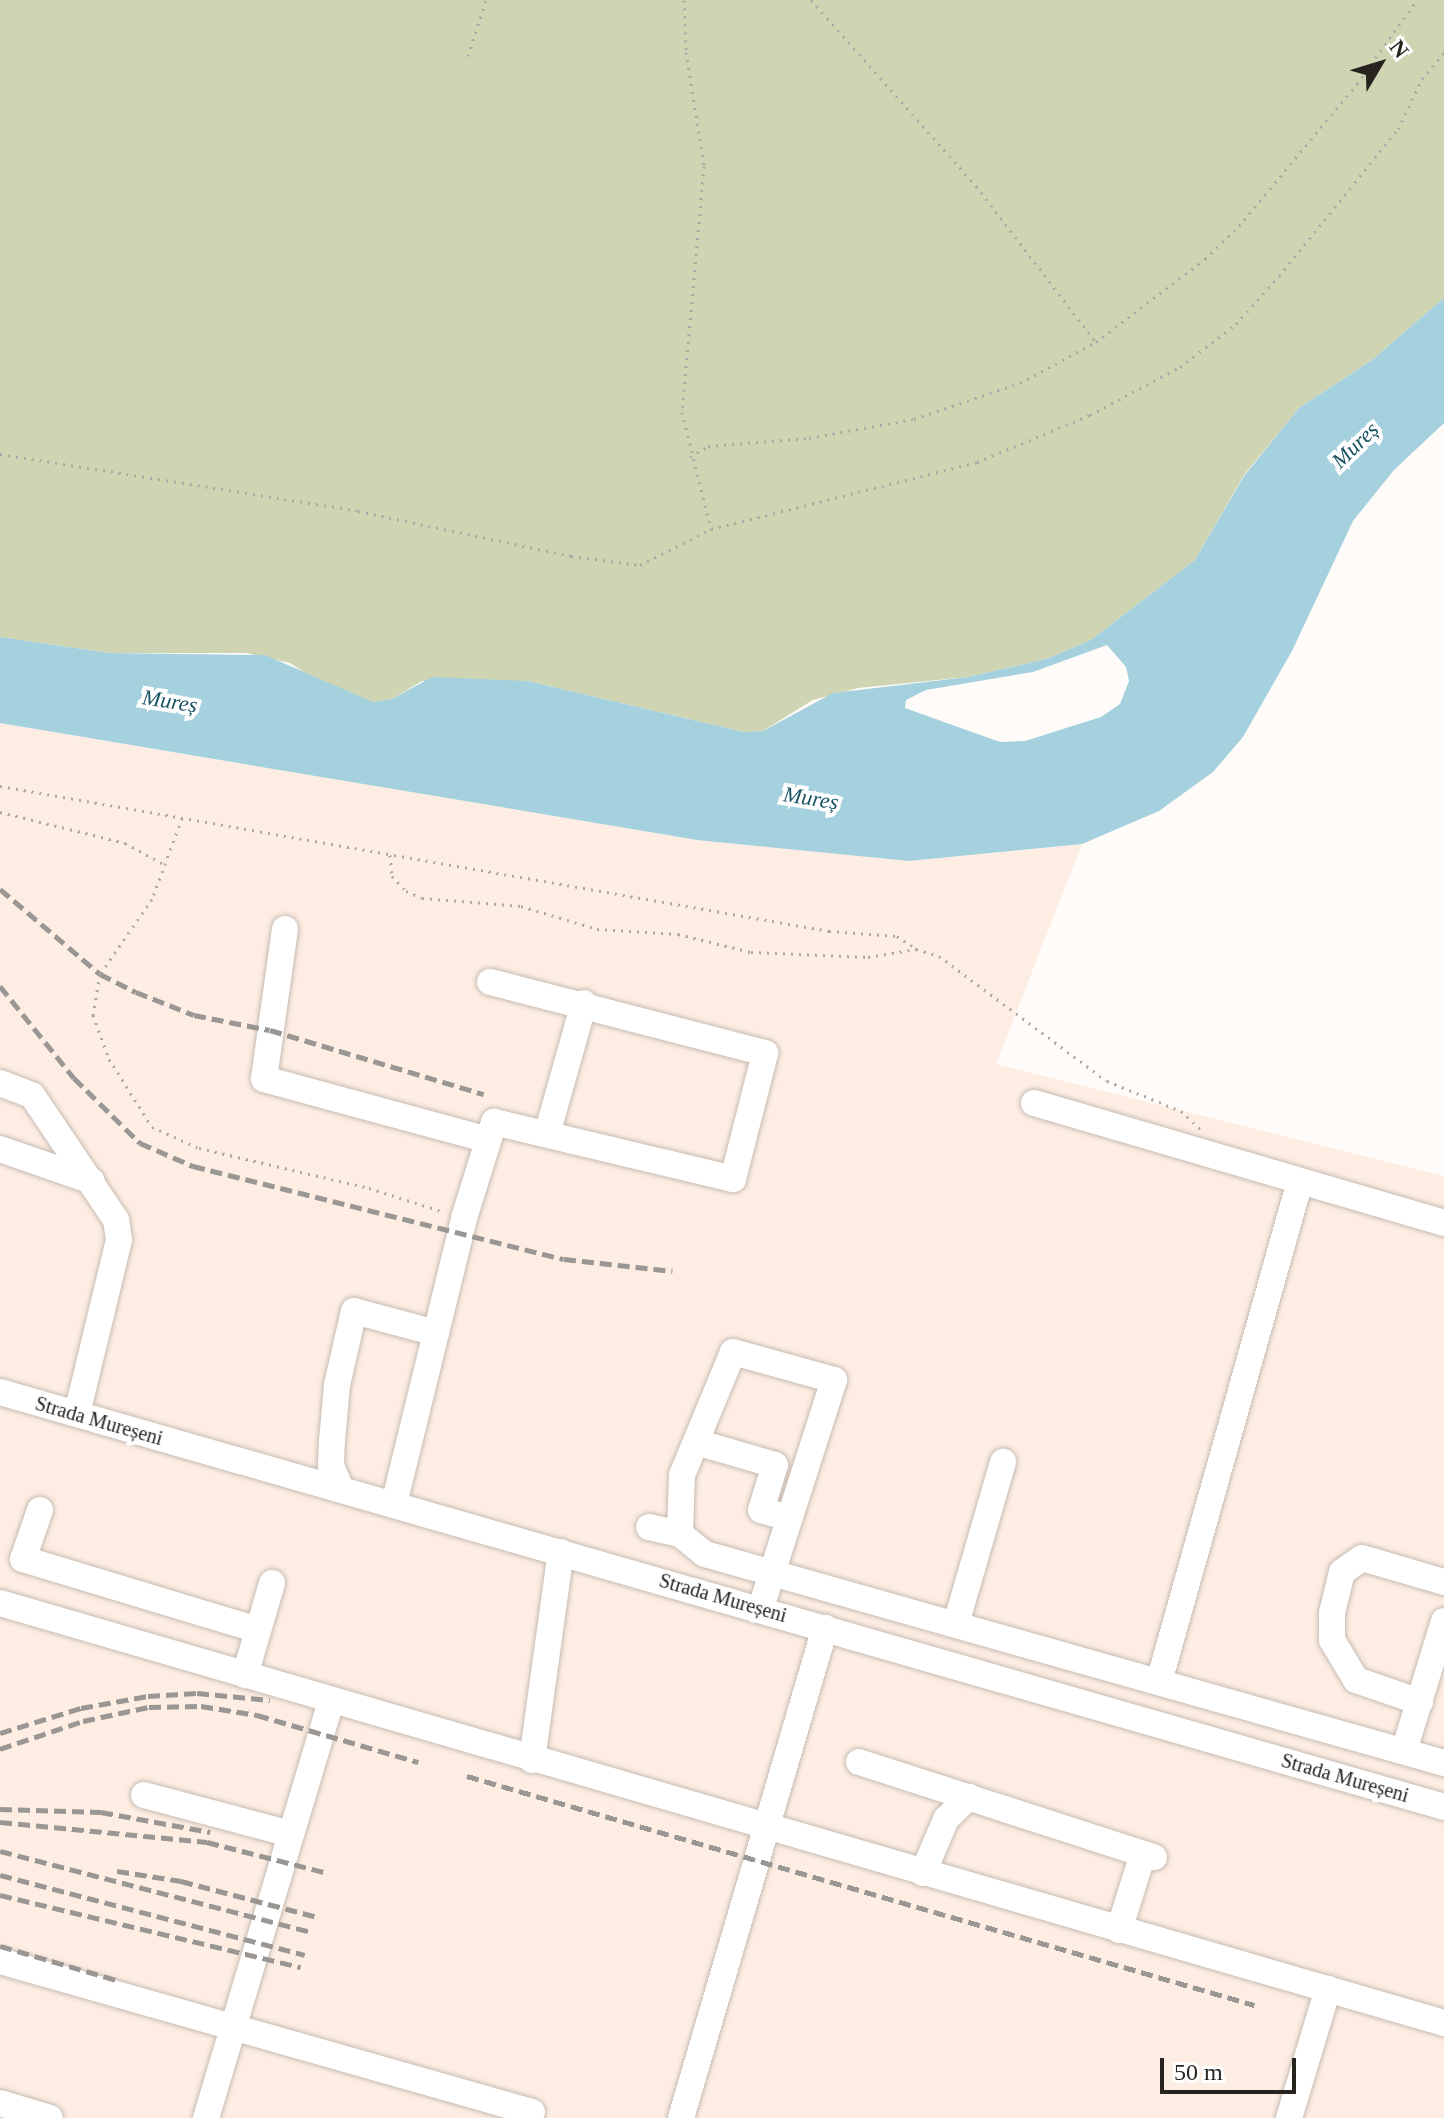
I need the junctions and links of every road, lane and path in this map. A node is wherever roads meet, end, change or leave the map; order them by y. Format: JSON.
{"nodes":[{"id":1,"x":486,"y":0,"type":"edge"},
{"id":2,"x":684,"y":0,"type":"edge"},
{"id":3,"x":811,"y":0,"type":"edge"},
{"id":4,"x":1417,"y":0,"type":"edge"},
{"id":5,"x":1444,"y":53,"type":"edge"},
{"id":6,"x":468,"y":56,"type":"dead end"},
{"id":7,"x":1096,"y":342,"type":"junction"},
{"id":8,"x":0,"y":454,"type":"edge"},
{"id":9,"x":690,"y":457,"type":"junction"},
{"id":10,"x":711,"y":529,"type":"junction"},
{"id":11,"x":0,"y":786,"type":"edge"},
{"id":12,"x":0,"y":812,"type":"edge"},
{"id":13,"x":182,"y":817,"type":"junction"},
{"id":14,"x":390,"y":855,"type":"junction"},
{"id":15,"x":165,"y":865,"type":"junction"},
{"id":16,"x":285,"y":929,"type":"dead end"},
{"id":17,"x":916,"y":949,"type":"junction"},
{"id":18,"x":490,"y":982,"type":"dead end"},
{"id":19,"x":584,"y":1003,"type":"junction"},
{"id":20,"x":0,"y":1083,"type":"edge"},
{"id":21,"x":1034,"y":1103,"type":"dead end"},
{"id":22,"x":547,"y":1134,"type":"junction"},
{"id":23,"x":488,"y":1140,"type":"junction"},
{"id":24,"x":0,"y":1149,"type":"edge"},
{"id":25,"x":1210,"y":1155,"type":"junction"},
{"id":26,"x":92,"y":1181,"type":"junction"},
{"id":27,"x":1300,"y":1181,"type":"junction"},
{"id":28,"x":464,"y":1218,"type":"junction"},
{"id":29,"x":1444,"y":1223,"type":"edge"},
{"id":30,"x":436,"y":1333,"type":"junction"},
{"id":31,"x":0,"y":1392,"type":"edge"},
{"id":32,"x":77,"y":1414,"type":"junction"},
{"id":33,"x":696,"y":1442,"type":"junction"},
{"id":34,"x":1003,"y":1462,"type":"dead end"},
{"id":35,"x":341,"y":1489,"type":"junction"},
{"id":36,"x":394,"y":1504,"type":"junction"},
{"id":37,"x":40,"y":1510,"type":"dead end"},
{"id":38,"x":789,"y":1518,"type":"junction"},
{"id":39,"x":649,"y":1527,"type":"dead end"},
{"id":40,"x":680,"y":1534,"type":"junction"},
{"id":41,"x":561,"y":1552,"type":"junction"},
{"id":42,"x":771,"y":1571,"type":"junction"},
{"id":43,"x":1444,"y":1582,"type":"edge"},
{"id":44,"x":272,"y":1583,"type":"dead end"},
{"id":45,"x":0,"y":1603,"type":"edge"},
{"id":46,"x":761,"y":1608,"type":"junction"},
{"id":47,"x":1444,"y":1621,"type":"edge"},
{"id":48,"x":956,"y":1624,"type":"junction"},
{"id":49,"x":825,"y":1628,"type":"junction"},
{"id":50,"x":258,"y":1630,"type":"junction"},
{"id":51,"x":245,"y":1675,"type":"junction"},
{"id":52,"x":1159,"y":1682,"type":"junction"},
{"id":53,"x":331,"y":1701,"type":"junction"},
{"id":54,"x":1420,"y":1702,"type":"junction"},
{"id":55,"x":1404,"y":1751,"type":"junction"},
{"id":56,"x":532,"y":1760,"type":"junction"},
{"id":57,"x":859,"y":1762,"type":"dead end"},
{"id":58,"x":1444,"y":1763,"type":"edge"},
{"id":59,"x":144,"y":1795,"type":"dead end"},
{"id":60,"x":969,"y":1797,"type":"junction"},
{"id":61,"x":1444,"y":1807,"type":"edge"},
{"id":62,"x":766,"y":1828,"type":"junction"},
{"id":63,"x":291,"y":1834,"type":"junction"},
{"id":64,"x":923,"y":1873,"type":"junction"},
{"id":65,"x":1119,"y":1930,"type":"junction"},
{"id":66,"x":0,"y":1961,"type":"edge"},
{"id":67,"x":1328,"y":1989,"type":"junction"},
{"id":68,"x":1444,"y":2023,"type":"edge"},
{"id":69,"x":233,"y":2028,"type":"junction"},
{"id":70,"x":0,"y":2103,"type":"edge"},
{"id":71,"x":532,"y":2112,"type":"dead end"},
{"id":72,"x":50,"y":2118,"type":"edge"},
{"id":73,"x":206,"y":2118,"type":"edge"},
{"id":74,"x":681,"y":2118,"type":"edge"},
{"id":75,"x":1289,"y":2118,"type":"edge"}],
"edges":[{"from":1,"to":6,"type":"path"},
{"from":2,"to":9,"type":"path"},
{"from":3,"to":7,"type":"path"},
{"from":4,"to":7,"type":"path"},
{"from":5,"to":10,"type":"path"},
{"from":7,"to":9,"type":"path"},
{"from":8,"to":10,"type":"path"},
{"from":9,"to":10,"type":"path"},
{"from":11,"to":13,"type":"path"},
{"from":12,"to":15,"type":"path"},
{"from":13,"to":14,"type":"path"},
{"from":13,"to":15,"type":"path"},
{"from":14,"to":17,"type":"path"},
{"from":14,"to":17,"type":"path"},
{"from":15,"to":28,"type":"path"},
{"from":16,"to":23,"type":"street"},
{"from":17,"to":25,"type":"path"},
{"from":18,"to":19,"type":"street"},
{"from":19,"to":22,"type":"street"},
{"from":19,"to":22,"type":"street"},
{"from":20,"to":26,"type":"street"},
{"from":21,"to":25,"type":"street"},
{"from":22,"to":23,"type":"street"},
{"from":23,"to":28,"type":"street"},
{"from":24,"to":26,"type":"street"},
{"from":25,"to":27,"type":"street"},
{"from":26,"to":32,"type":"street"},
{"from":27,"to":29,"type":"street"},
{"from":27,"to":52,"type":"street"},
{"from":28,"to":30,"type":"street"},
{"from":30,"to":35,"type":"street"},
{"from":30,"to":36,"type":"street"},
{"from":31,"to":32,"type":"street","name":"Strada Mureșeni"},
{"from":32,"to":35,"type":"street","name":"Strada Mureșeni"},
{"from":33,"to":38,"type":"street"},
{"from":33,"to":38,"type":"street"},
{"from":33,"to":40,"type":"street"},
{"from":34,"to":48,"type":"street"},
{"from":35,"to":36,"type":"street","name":"Strada Mureșeni"},
{"from":36,"to":41,"type":"street","name":"Strada Mureșeni"},
{"from":37,"to":50,"type":"street"},
{"from":38,"to":42,"type":"street"},
{"from":39,"to":40,"type":"street"},
{"from":40,"to":42,"type":"street"},
{"from":41,"to":46,"type":"street","name":"Strada Mureșeni"},
{"from":41,"to":56,"type":"street"},
{"from":42,"to":46,"type":"street"},
{"from":42,"to":48,"type":"street"},
{"from":43,"to":54,"type":"street"},
{"from":44,"to":50,"type":"street"},
{"from":45,"to":51,"type":"street"},
{"from":46,"to":49,"type":"street","name":"Strada Mureșeni"},
{"from":47,"to":54,"type":"street"},
{"from":48,"to":52,"type":"street"},
{"from":49,"to":61,"type":"street","name":"Strada Mureșeni"},
{"from":49,"to":62,"type":"street"},
{"from":50,"to":51,"type":"street"},
{"from":51,"to":53,"type":"street"},
{"from":52,"to":55,"type":"street"},
{"from":53,"to":56,"type":"street"},
{"from":53,"to":63,"type":"street"},
{"from":54,"to":55,"type":"street"},
{"from":55,"to":58,"type":"street"},
{"from":56,"to":62,"type":"street"},
{"from":57,"to":60,"type":"street"},
{"from":59,"to":63,"type":"street"},
{"from":60,"to":64,"type":"street"},
{"from":60,"to":65,"type":"street"},
{"from":62,"to":64,"type":"street"},
{"from":62,"to":74,"type":"street"},
{"from":63,"to":69,"type":"street"},
{"from":64,"to":65,"type":"street"},
{"from":65,"to":67,"type":"street"},
{"from":66,"to":69,"type":"street"},
{"from":67,"to":68,"type":"street"},
{"from":67,"to":75,"type":"street"},
{"from":69,"to":71,"type":"street"},
{"from":69,"to":73,"type":"street"},
{"from":70,"to":72,"type":"street"}]}
